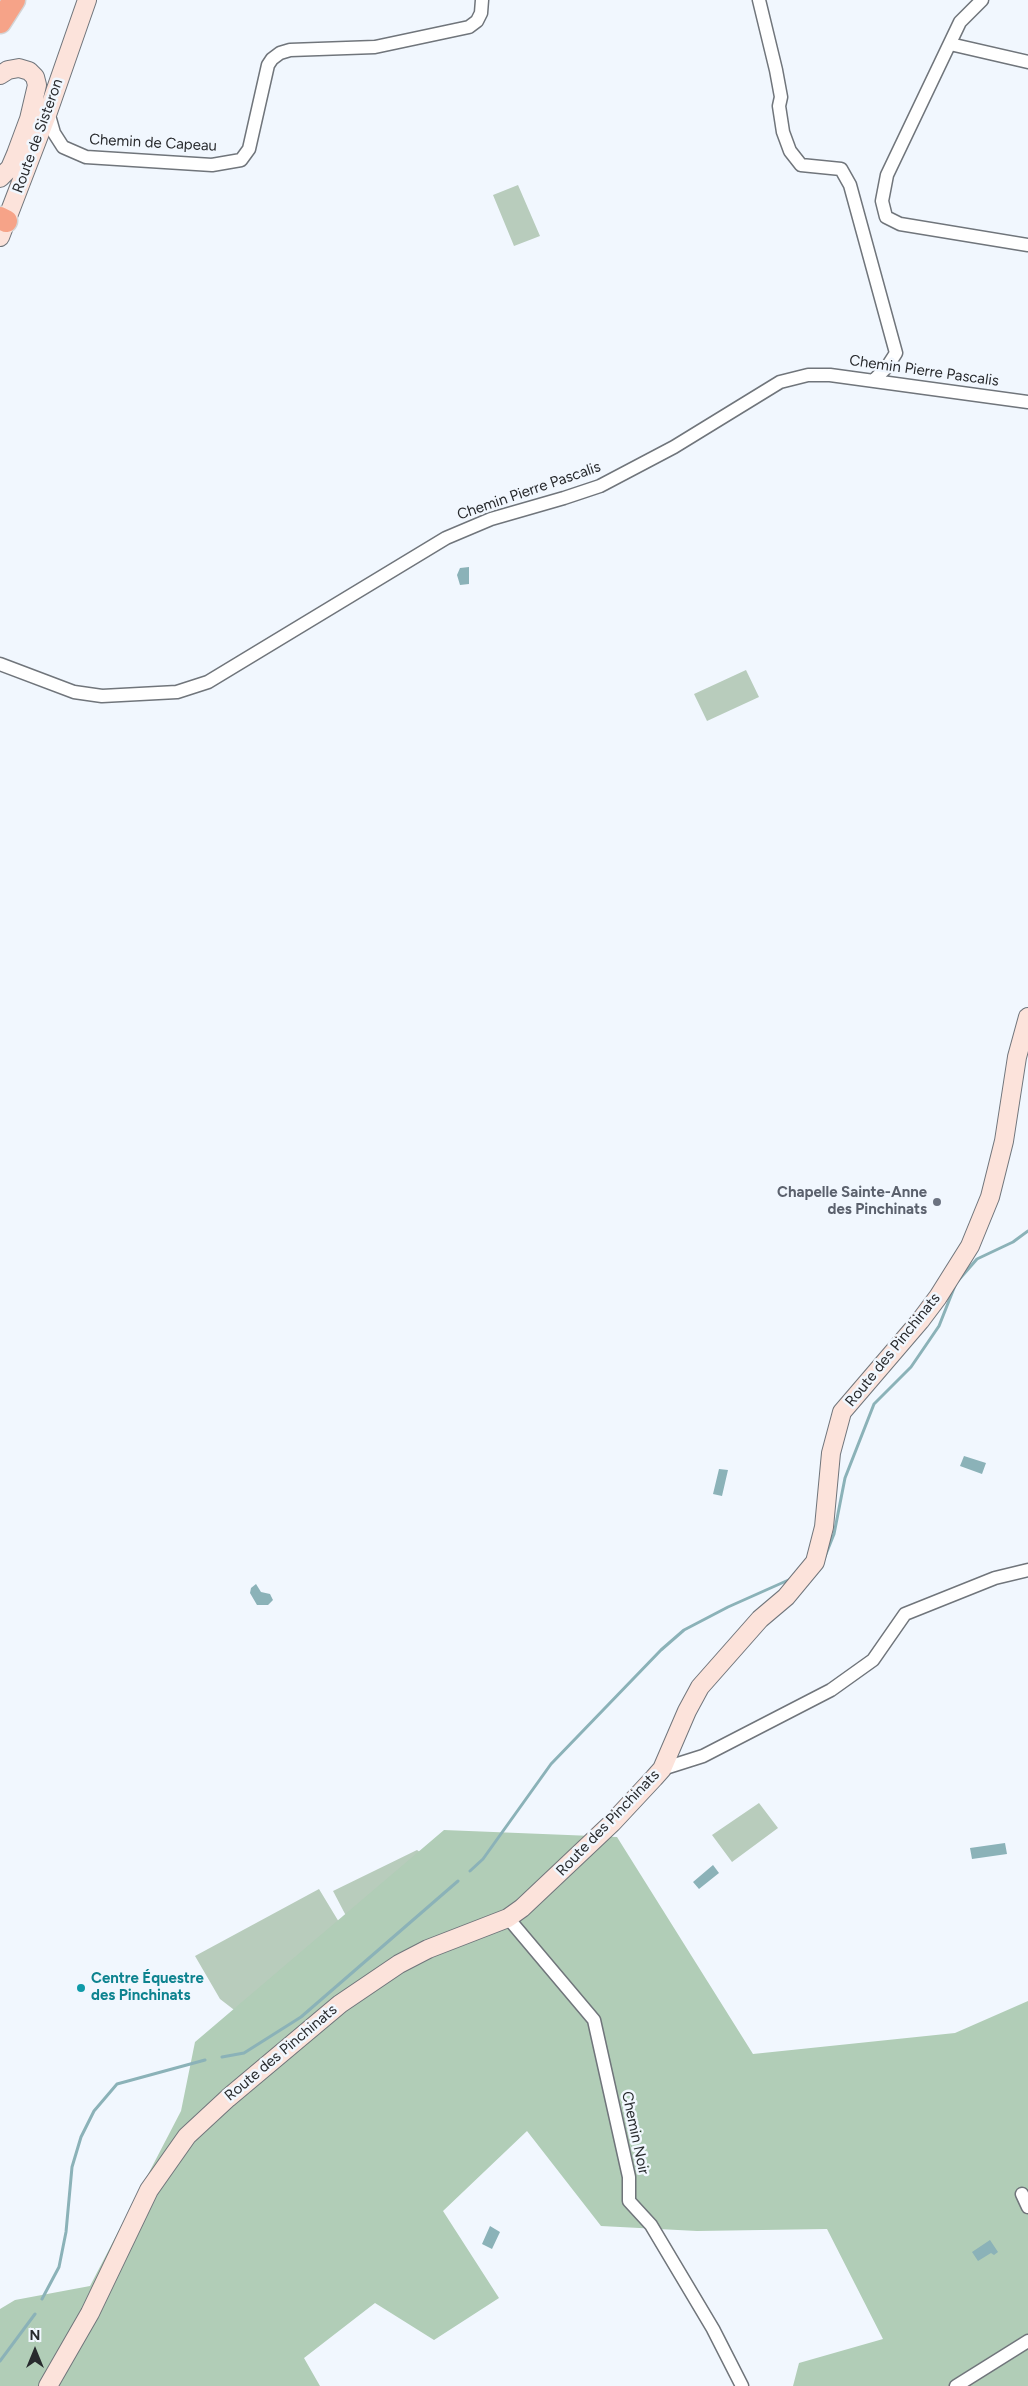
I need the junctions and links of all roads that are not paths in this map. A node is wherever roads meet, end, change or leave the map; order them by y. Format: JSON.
{"nodes":[{"id":1,"x":14,"y":0,"type":"edge"},
{"id":2,"x":87,"y":0,"type":"edge"},
{"id":3,"x":482,"y":0,"type":"edge"},
{"id":4,"x":759,"y":0,"type":"edge"},
{"id":5,"x":982,"y":0,"type":"edge"},
{"id":6,"x":0,"y":22,"type":"edge"},
{"id":7,"x":74,"y":35,"type":"junction"},
{"id":8,"x":950,"y":44,"type":"junction"},
{"id":9,"x":1028,"y":62,"type":"edge"},
{"id":10,"x":0,"y":75,"type":"edge"},
{"id":11,"x":48,"y":112,"type":"junction"},
{"id":12,"x":0,"y":178,"type":"edge"},
{"id":13,"x":3,"y":213,"type":"edge"},
{"id":14,"x":1028,"y":245,"type":"edge"},
{"id":15,"x":873,"y":381,"type":"junction"},
{"id":16,"x":1028,"y":402,"type":"edge"},
{"id":17,"x":0,"y":664,"type":"edge"},
{"id":18,"x":1028,"y":1017,"type":"edge"},
{"id":19,"x":1028,"y":1570,"type":"edge"},
{"id":20,"x":662,"y":1769,"type":"junction"},
{"id":21,"x":508,"y":1918,"type":"junction"},
{"id":22,"x":1022,"y":2194,"type":"dead end"},
{"id":23,"x":1028,"y":2207,"type":"edge"},
{"id":24,"x":1028,"y":2341,"type":"edge"},
{"id":25,"x":48,"y":2386,"type":"edge"},
{"id":26,"x":742,"y":2386,"type":"edge"},
{"id":27,"x":956,"y":2386,"type":"edge"}],
"edges":[{"from":1,"to":6,"type":"highway"},
{"from":2,"to":7,"type":"street","name":"Route de Sisteron"},
{"from":3,"to":11,"type":"street","name":"Chemin de Capeau"},
{"from":4,"to":15,"type":"street"},
{"from":5,"to":8,"type":"street"},
{"from":7,"to":11,"type":"street","name":"Route de Sisteron"},
{"from":7,"to":13,"type":"street","name":"Route de Sisteron"},
{"from":8,"to":9,"type":"street"},
{"from":8,"to":14,"type":"street"},
{"from":10,"to":12,"type":"street"},
{"from":11,"to":13,"type":"street","name":"Route de Sisteron"},
{"from":15,"to":16,"type":"street","name":"Chemin Pierre Pascalis"},
{"from":15,"to":17,"type":"street","name":"Chemin Pierre Pascalis"},
{"from":18,"to":20,"type":"street","name":"Route des Pinchinats"},
{"from":19,"to":20,"type":"street"},
{"from":20,"to":21,"type":"street","name":"Route des Pinchinats"},
{"from":21,"to":25,"type":"street","name":"Route des Pinchinats"},
{"from":21,"to":26,"type":"street","name":"Chemin Noir"},
{"from":22,"to":23,"type":"street"},
{"from":24,"to":27,"type":"street"}]}
